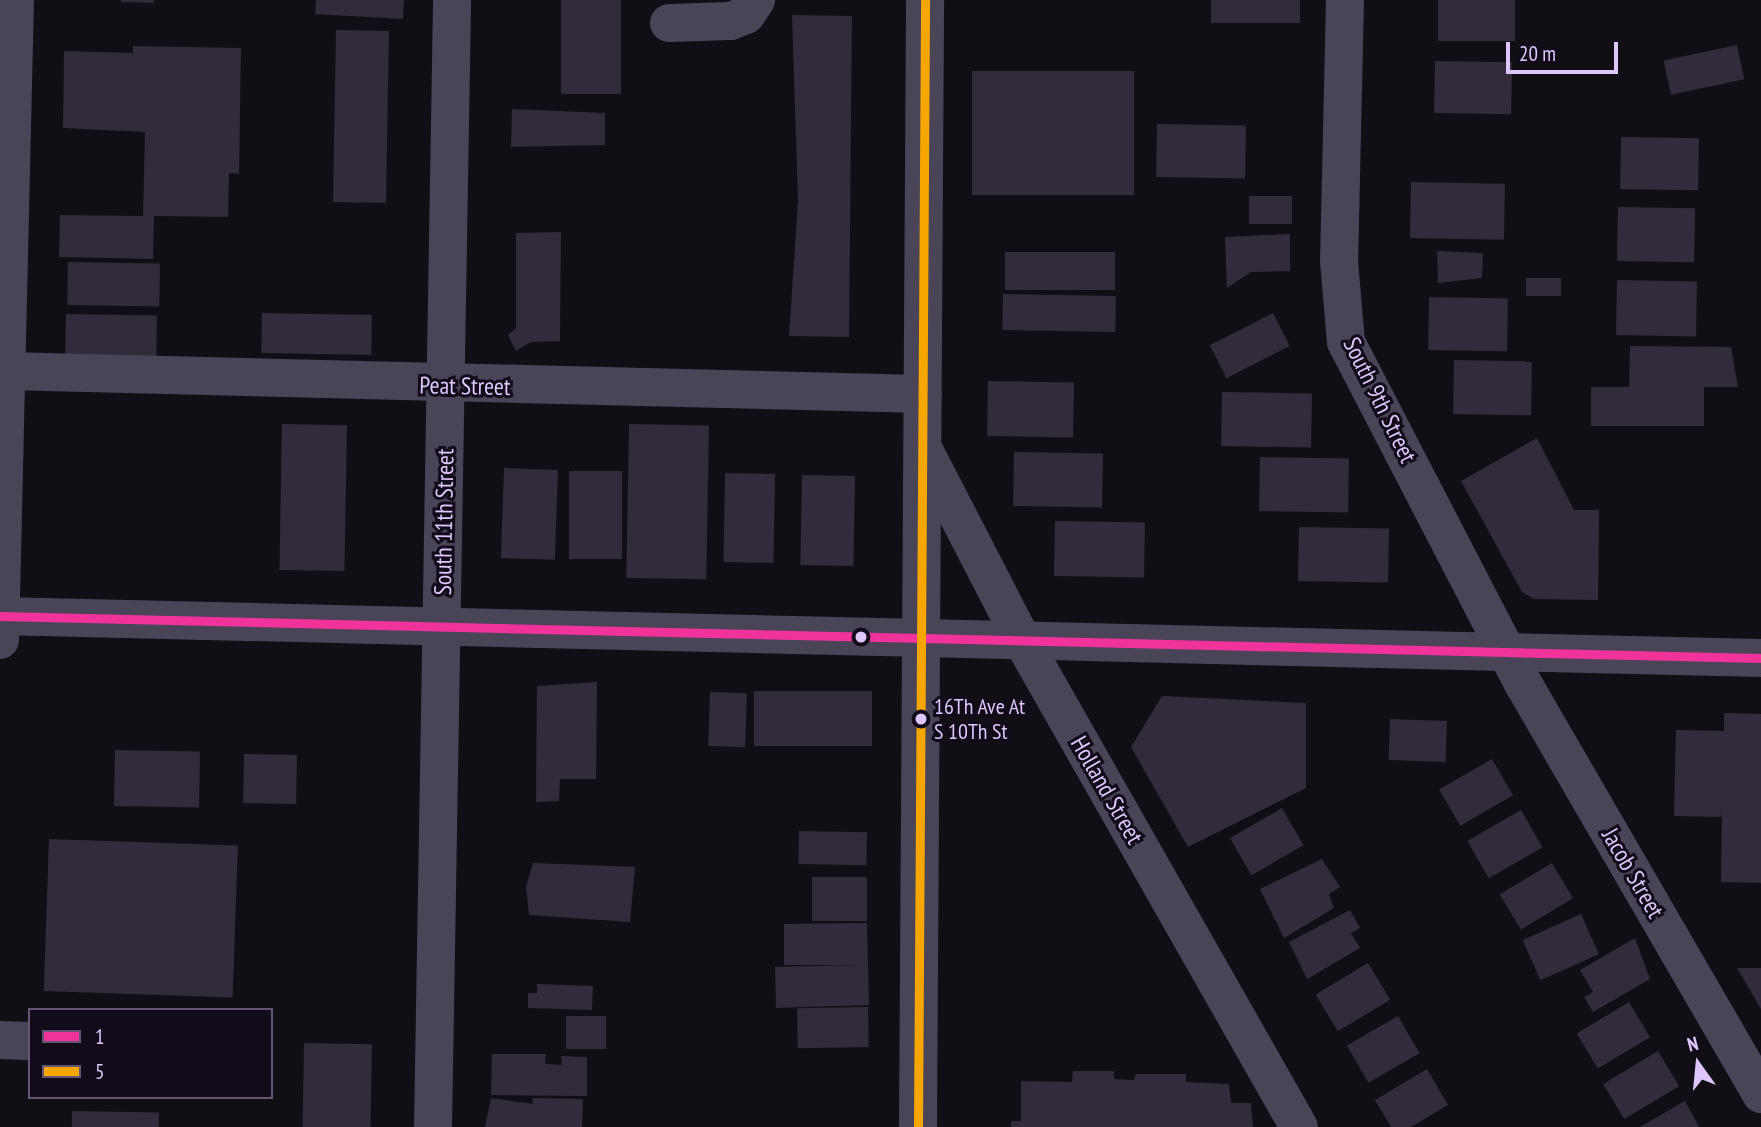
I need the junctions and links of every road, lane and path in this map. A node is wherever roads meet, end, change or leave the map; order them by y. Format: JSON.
{"nodes":[{"id":1,"x":15,"y":0,"type":"edge"},
{"id":2,"x":452,"y":0,"type":"edge"},
{"id":3,"x":756,"y":0,"type":"edge"},
{"id":4,"x":925,"y":0,"type":"edge"},
{"id":5,"x":1345,"y":0,"type":"edge"},
{"id":6,"x":669,"y":23,"type":"dead end"},
{"id":7,"x":6,"y":371,"type":"junction"},
{"id":8,"x":446,"y":386,"type":"junction"},
{"id":9,"x":923,"y":394,"type":"junction"},
{"id":10,"x":923,"y":448,"type":"junction"},
{"id":11,"x":0,"y":616,"type":"edge"},
{"id":12,"x":442,"y":626,"type":"junction"},
{"id":13,"x":922,"y":638,"type":"junction"},
{"id":14,"x":0,"y":640,"type":"edge"},
{"id":15,"x":1022,"y":640,"type":"junction"},
{"id":16,"x":1507,"y":652,"type":"junction"},
{"id":17,"x":1761,"y":658,"type":"edge"},
{"id":18,"x":0,"y":1040,"type":"edge"},
{"id":19,"x":28,"y":1041,"type":"edge"},
{"id":20,"x":1761,"y":1094,"type":"edge"},
{"id":21,"x":433,"y":1127,"type":"edge"},
{"id":22,"x":918,"y":1127,"type":"edge"},
{"id":23,"x":1298,"y":1127,"type":"edge"}],
"edges":[{"from":1,"to":7,"type":"street"},
{"from":2,"to":8,"type":"street","name":"South 11th Street"},
{"from":3,"to":6,"type":"street"},
{"from":4,"to":9,"type":"street"},
{"from":5,"to":16,"type":"street","name":"South 9th Street"},
{"from":7,"to":8,"type":"street","name":"Peat Street"},
{"from":7,"to":11,"type":"street"},
{"from":8,"to":9,"type":"street","name":"Peat Street"},
{"from":8,"to":12,"type":"street","name":"South 11th Street"},
{"from":9,"to":10,"type":"street"},
{"from":10,"to":13,"type":"street"},
{"from":10,"to":15,"type":"street","name":"Holland Street"},
{"from":11,"to":12,"type":"street"},
{"from":11,"to":14,"type":"street"},
{"from":12,"to":13,"type":"street"},
{"from":12,"to":21,"type":"street","name":"South 11th Street"},
{"from":13,"to":15,"type":"street"},
{"from":13,"to":22,"type":"street"},
{"from":15,"to":16,"type":"street"},
{"from":15,"to":23,"type":"street","name":"Holland Street"},
{"from":16,"to":17,"type":"street"},
{"from":16,"to":20,"type":"street","name":"Jacob Street"},
{"from":18,"to":19,"type":"street"}]}
